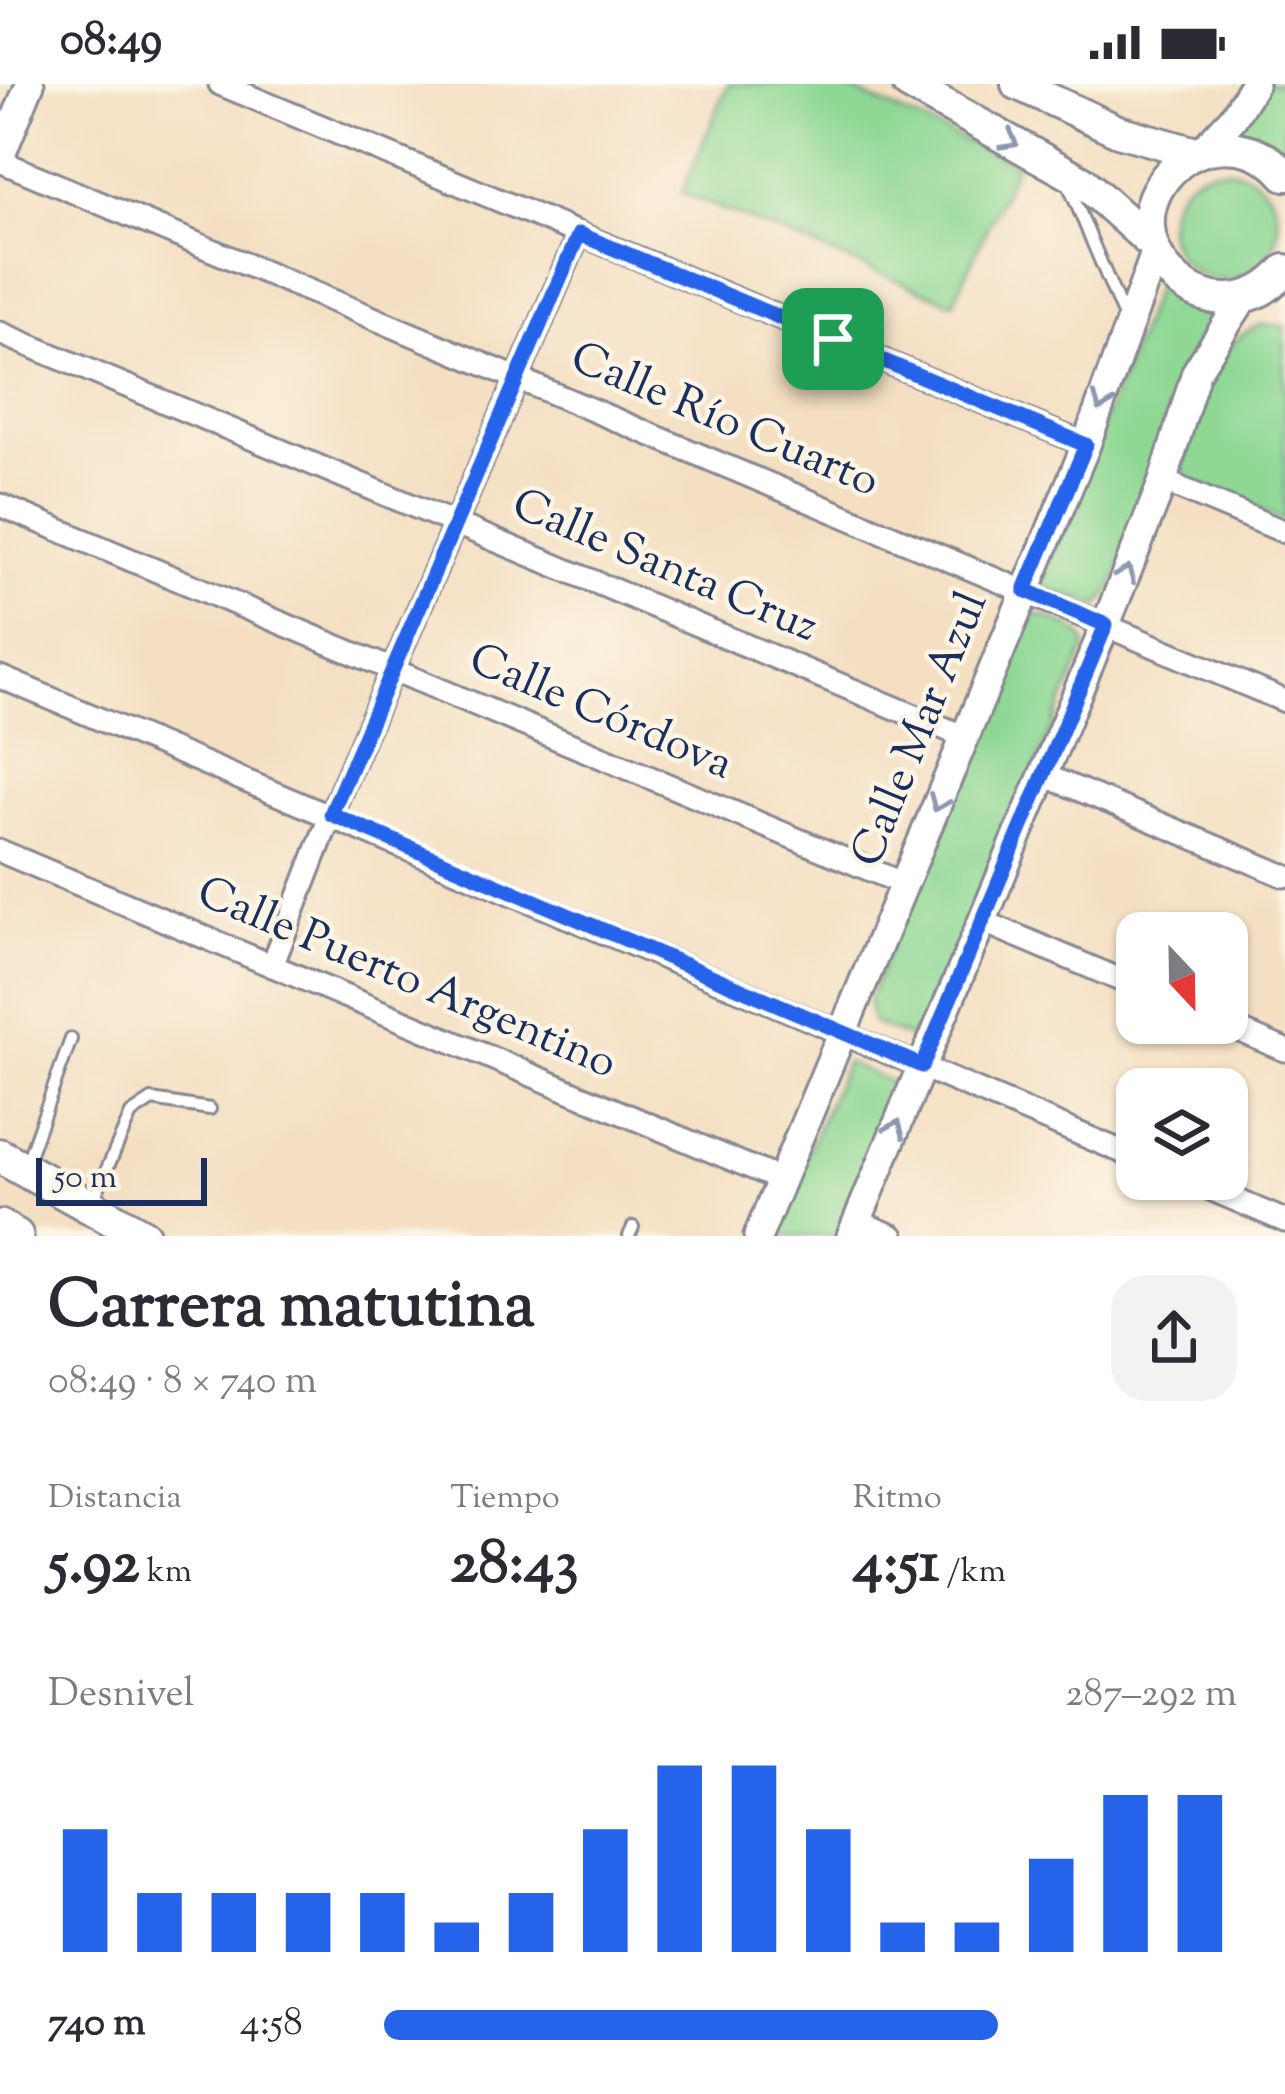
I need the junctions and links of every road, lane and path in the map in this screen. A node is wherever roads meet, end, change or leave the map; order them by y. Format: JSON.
{"nodes":[{"id":1,"x":30,"y":84,"type":"edge"},
{"id":2,"x":220,"y":84,"type":"edge"},
{"id":3,"x":908,"y":84,"type":"edge"},
{"id":4,"x":1017,"y":84,"type":"edge"},
{"id":5,"x":1254,"y":84,"type":"edge"},
{"id":6,"x":1200,"y":151,"type":"junction"},
{"id":7,"x":0,"y":159,"type":"edge"},
{"id":8,"x":1063,"y":170,"type":"junction"},
{"id":9,"x":1285,"y":175,"type":"edge"},
{"id":10,"x":579,"y":234,"type":"junction"},
{"id":11,"x":1153,"y":248,"type":"junction"},
{"id":12,"x":1285,"y":270,"type":"edge"},
{"id":13,"x":1261,"y":297,"type":"edge"},
{"id":14,"x":1130,"y":329,"type":"junction"},
{"id":15,"x":0,"y":333,"type":"edge"},
{"id":16,"x":518,"y":377,"type":"junction"},
{"id":17,"x":1086,"y":445,"type":"junction"},
{"id":18,"x":1163,"y":481,"type":"junction"},
{"id":19,"x":0,"y":506,"type":"edge"},
{"id":20,"x":455,"y":523,"type":"junction"},
{"id":21,"x":1285,"y":532,"type":"edge"},
{"id":22,"x":1025,"y":590,"type":"junction"},
{"id":23,"x":1106,"y":625,"type":"junction"},
{"id":24,"x":392,"y":670,"type":"junction"},
{"id":25,"x":0,"y":677,"type":"edge"},
{"id":26,"x":1285,"y":701,"type":"edge"},
{"id":27,"x":965,"y":737,"type":"junction"},
{"id":28,"x":1044,"y":775,"type":"junction"},
{"id":29,"x":331,"y":814,"type":"junction"},
{"id":30,"x":0,"y":851,"type":"edge"},
{"id":31,"x":1285,"y":876,"type":"edge"},
{"id":32,"x":904,"y":884,"type":"junction"},
{"id":33,"x":982,"y":922,"type":"junction"},
{"id":34,"x":272,"y":966,"type":"junction"},
{"id":35,"x":1116,"y":978,"type":"edge"},
{"id":36,"x":843,"y":1032,"type":"junction"},
{"id":37,"x":1248,"y":1034,"type":"edge"},
{"id":38,"x":71,"y":1039,"type":"dead end"},
{"id":39,"x":1285,"y":1050,"type":"edge"},
{"id":40,"x":922,"y":1066,"type":"junction"},
{"id":41,"x":210,"y":1109,"type":"dead end"},
{"id":42,"x":1116,"y":1149,"type":"edge"},
{"id":43,"x":12,"y":1163,"type":"edge"},
{"id":44,"x":781,"y":1180,"type":"junction"},
{"id":45,"x":1236,"y":1200,"type":"edge"},
{"id":46,"x":91,"y":1206,"type":"junction"},
{"id":47,"x":1285,"y":1221,"type":"edge"},
{"id":48,"x":0,"y":1227,"type":"edge"},
{"id":49,"x":854,"y":1228,"type":"edge"},
{"id":50,"x":16,"y":1236,"type":"edge"},
{"id":51,"x":143,"y":1236,"type":"edge"},
{"id":52,"x":758,"y":1236,"type":"edge"},
{"id":53,"x":893,"y":1236,"type":"edge"}],
"edges":[{"from":1,"to":7,"type":"street"},
{"from":2,"to":10,"type":"street"},
{"from":3,"to":8,"type":"main road","one_way":true},
{"from":4,"to":6,"type":"main road"},
{"from":5,"to":6,"type":"street"},
{"from":6,"to":9,"type":"main road"},
{"from":6,"to":11,"type":"main road"},
{"from":7,"to":16,"type":"street","name":"Calle Río Cuarto"},
{"from":8,"to":11,"type":"main road"},
{"from":8,"to":14,"type":"lane"},
{"from":10,"to":16,"type":"street"},
{"from":10,"to":17,"type":"street"},
{"from":11,"to":13,"type":"main road"},
{"from":11,"to":14,"type":"street","name":"Calle Mar Azul"},
{"from":12,"to":13,"type":"main road"},
{"from":13,"to":18,"type":"street"},
{"from":14,"to":17,"type":"street","name":"Calle Mar Azul","one_way":true},
{"from":15,"to":20,"type":"street","name":"Calle Santa Cruz"},
{"from":16,"to":20,"type":"street"},
{"from":16,"to":22,"type":"street","name":"Calle Río Cuarto"},
{"from":17,"to":22,"type":"street","name":"Calle Mar Azul"},
{"from":18,"to":21,"type":"street"},
{"from":23,"to":18,"type":"street","one_way":true},
{"from":19,"to":24,"type":"street","name":"Calle Córdova"},
{"from":20,"to":24,"type":"street"},
{"from":20,"to":27,"type":"street","name":"Calle Santa Cruz"},
{"from":22,"to":23,"type":"street","name":"Calle Río Cuarto"},
{"from":22,"to":27,"type":"street","name":"Calle Mar Azul"},
{"from":23,"to":26,"type":"street","name":"Calle Río Cuarto"},
{"from":23,"to":28,"type":"street"},
{"from":24,"to":29,"type":"street"},
{"from":24,"to":32,"type":"street","name":"Calle Córdova"},
{"from":25,"to":29,"type":"street"},
{"from":27,"to":32,"type":"street","name":"Calle Mar Azul","one_way":true},
{"from":28,"to":31,"type":"street"},
{"from":28,"to":33,"type":"street"},
{"from":29,"to":34,"type":"street"},
{"from":29,"to":36,"type":"street"},
{"from":30,"to":34,"type":"street","name":"Calle Puerto Argentino"},
{"from":32,"to":36,"type":"street","name":"Calle Mar Azul"},
{"from":33,"to":35,"type":"street"},
{"from":33,"to":40,"type":"street"},
{"from":34,"to":44,"type":"street","name":"Calle Puerto Argentino"},
{"from":36,"to":40,"type":"street"},
{"from":36,"to":44,"type":"street","name":"Calle Mar Azul"},
{"from":37,"to":39,"type":"street"},
{"from":38,"to":43,"type":"lane"},
{"from":40,"to":42,"type":"street"},
{"from":49,"to":40,"type":"street","one_way":true},
{"from":41,"to":46,"type":"lane"},
{"from":43,"to":46,"type":"main road"},
{"from":44,"to":52,"type":"street","name":"Calle Mar Azul"},
{"from":45,"to":47,"type":"street"},
{"from":46,"to":51,"type":"main road"},
{"from":48,"to":50,"type":"main road"},
{"from":49,"to":53,"type":"street"}]}
